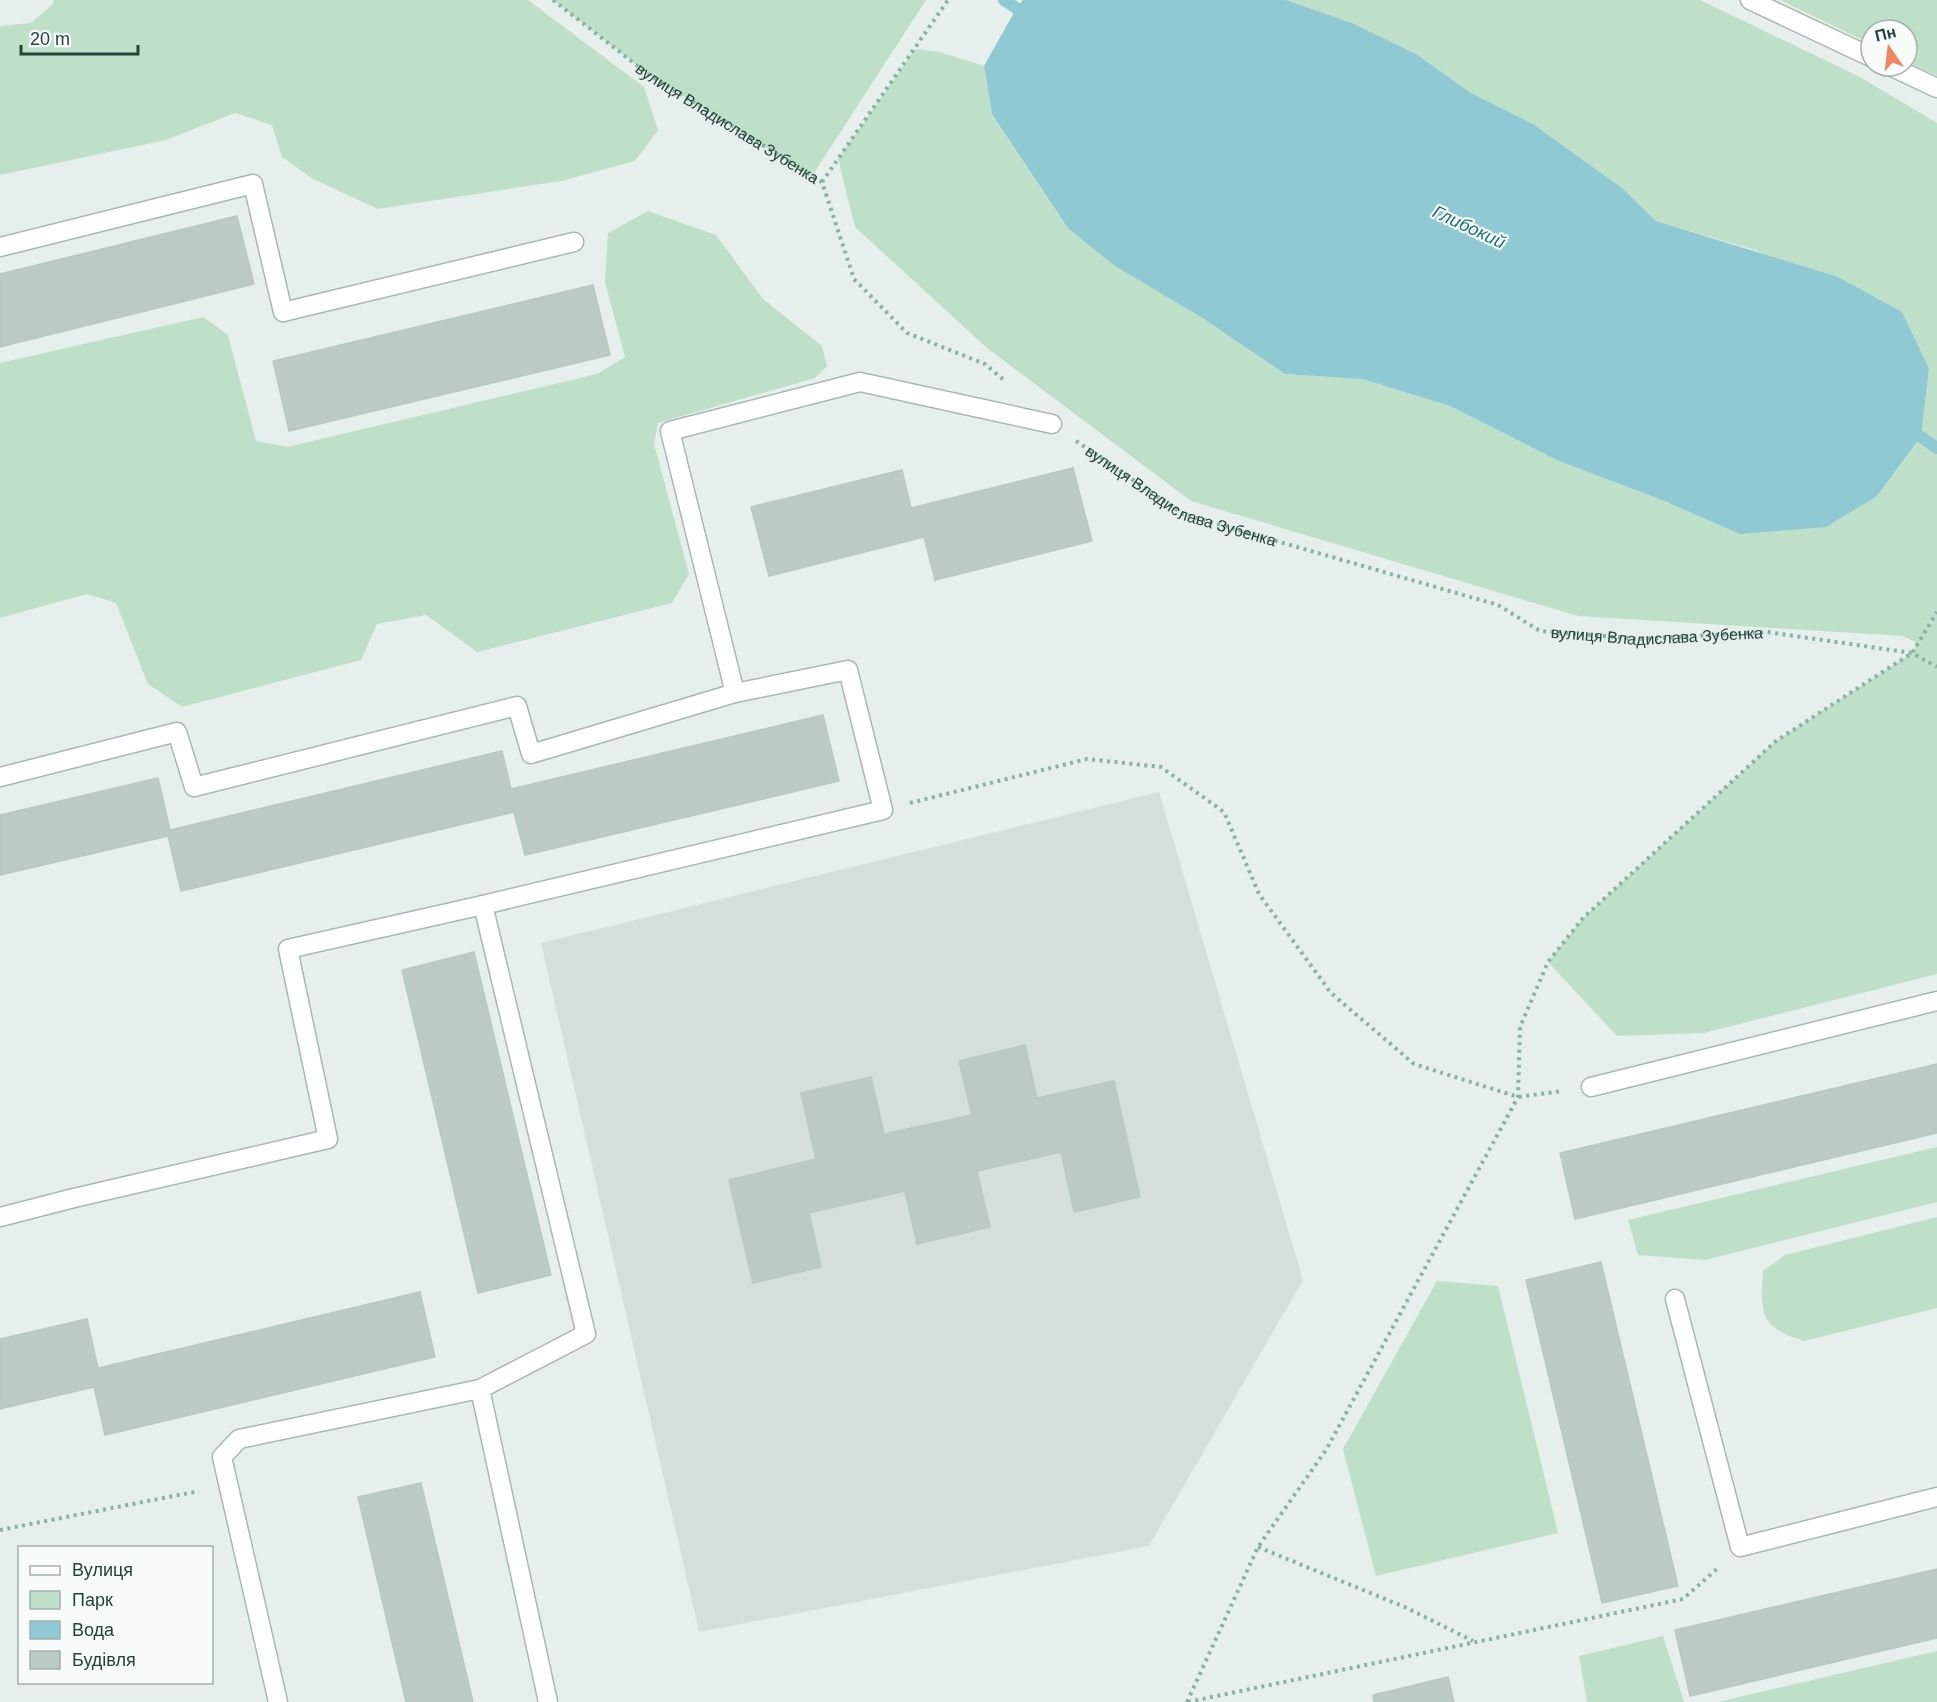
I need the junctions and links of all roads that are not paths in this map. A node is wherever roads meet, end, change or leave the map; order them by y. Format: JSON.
{"nodes":[{"id":1,"x":1750,"y":0,"type":"edge"},
{"id":2,"x":1859,"y":51,"type":"edge"},
{"id":3,"x":1916,"y":78,"type":"edge"},
{"id":4,"x":1937,"y":88,"type":"edge"},
{"id":5,"x":574,"y":242,"type":"dead end"},
{"id":6,"x":0,"y":247,"type":"edge"},
{"id":7,"x":1052,"y":424,"type":"road end"},
{"id":8,"x":735,"y":693,"type":"junction"},
{"id":9,"x":0,"y":777,"type":"edge"},
{"id":10,"x":483,"y":905,"type":"junction"},
{"id":11,"x":1937,"y":1001,"type":"edge"},
{"id":12,"x":1591,"y":1087,"type":"road end"},
{"id":13,"x":0,"y":1217,"type":"edge"},
{"id":14,"x":1675,"y":1299,"type":"dead end"},
{"id":15,"x":480,"y":1389,"type":"junction"},
{"id":16,"x":1937,"y":1497,"type":"edge"},
{"id":17,"x":278,"y":1702,"type":"edge"},
{"id":18,"x":548,"y":1702,"type":"edge"}],
"edges":[{"from":1,"to":2,"type":"street"},
{"from":3,"to":4,"type":"street"},
{"from":5,"to":6,"type":"street"},
{"from":7,"to":8,"type":"street"},
{"from":8,"to":9,"type":"street"},
{"from":8,"to":10,"type":"street"},
{"from":10,"to":13,"type":"street"},
{"from":10,"to":15,"type":"street"},
{"from":11,"to":12,"type":"street"},
{"from":14,"to":16,"type":"street"},
{"from":15,"to":17,"type":"street"},
{"from":15,"to":18,"type":"street"}]}
